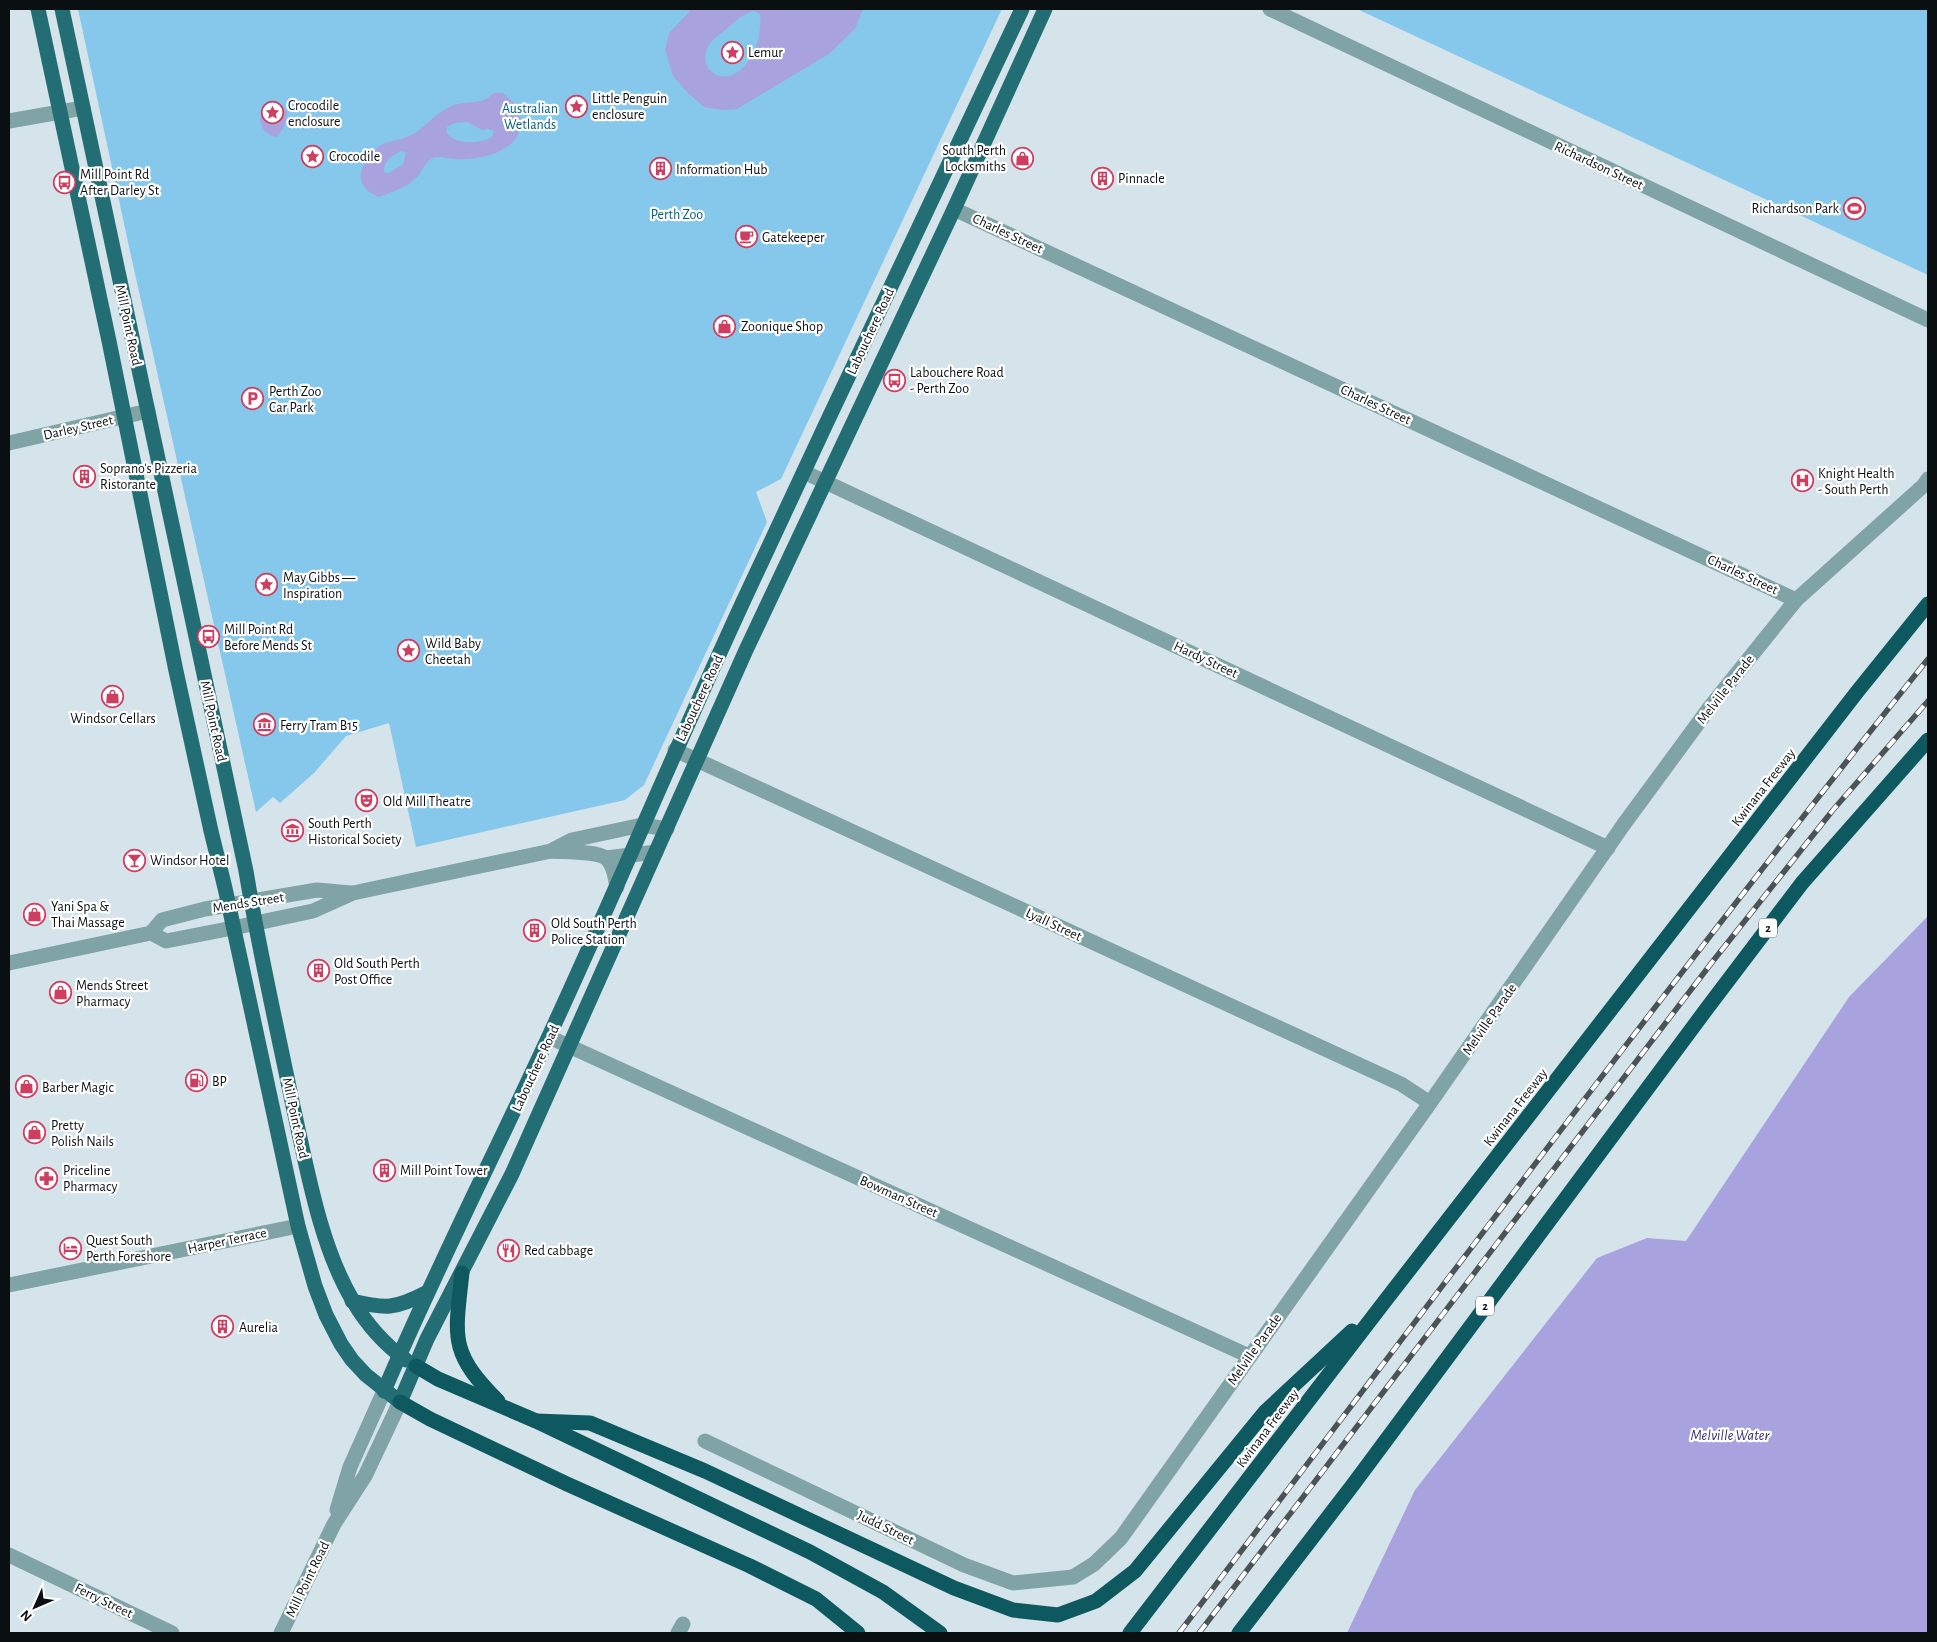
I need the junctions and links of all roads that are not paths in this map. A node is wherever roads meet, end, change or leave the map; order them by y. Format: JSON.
{"nodes":[{"id":1,"x":38,"y":9,"type":"edge"},
{"id":2,"x":62,"y":9,"type":"edge"},
{"id":3,"x":1022,"y":9,"type":"edge"},
{"id":4,"x":1045,"y":9,"type":"edge"},
{"id":5,"x":1270,"y":9,"type":"edge"},
{"id":6,"x":83,"y":108,"type":"junction"},
{"id":7,"x":59,"y":111,"type":"junction"},
{"id":8,"x":9,"y":121,"type":"edge"},
{"id":9,"x":954,"y":209,"type":"junction"},
{"id":10,"x":1928,"y":320,"type":"edge"},
{"id":11,"x":148,"y":411,"type":"junction"},
{"id":12,"x":124,"y":417,"type":"junction"},
{"id":13,"x":9,"y":443,"type":"edge"},
{"id":14,"x":804,"y":472,"type":"junction"},
{"id":15,"x":1928,"y":479,"type":"edge"},
{"id":16,"x":826,"y":482,"type":"junction"},
{"id":17,"x":1796,"y":600,"type":"junction"},
{"id":18,"x":1928,"y":604,"type":"edge"},
{"id":19,"x":1928,"y":740,"type":"edge"},
{"id":20,"x":676,"y":750,"type":"junction"},
{"id":21,"x":698,"y":760,"type":"junction"},
{"id":22,"x":642,"y":825,"type":"junction"},
{"id":23,"x":667,"y":829,"type":"junction"},
{"id":24,"x":1608,"y":848,"type":"junction"},
{"id":25,"x":551,"y":851,"type":"junction"},
{"id":26,"x":656,"y":852,"type":"junction"},
{"id":27,"x":630,"y":855,"type":"junction"},
{"id":28,"x":606,"y":858,"type":"junction"},
{"id":29,"x":617,"y":887,"type":"junction"},
{"id":30,"x":353,"y":893,"type":"junction"},
{"id":31,"x":252,"y":902,"type":"junction"},
{"id":32,"x":229,"y":905,"type":"junction"},
{"id":33,"x":255,"y":924,"type":"junction"},
{"id":34,"x":233,"y":928,"type":"junction"},
{"id":35,"x":151,"y":933,"type":"junction"},
{"id":36,"x":9,"y":963,"type":"edge"},
{"id":37,"x":549,"y":1037,"type":"junction"},
{"id":38,"x":570,"y":1046,"type":"junction"},
{"id":39,"x":1430,"y":1103,"type":"junction"},
{"id":40,"x":298,"y":1226,"type":"junction"},
{"id":41,"x":462,"y":1273,"type":"junction"},
{"id":42,"x":9,"y":1285,"type":"edge"},
{"id":43,"x":426,"y":1293,"type":"junction"},
{"id":44,"x":352,"y":1301,"type":"junction"},
{"id":45,"x":1384,"y":1301,"type":"junction"},
{"id":46,"x":399,"y":1355,"type":"junction"},
{"id":47,"x":1249,"y":1356,"type":"junction"},
{"id":48,"x":416,"y":1366,"type":"junction"},
{"id":49,"x":384,"y":1390,"type":"junction"},
{"id":50,"x":400,"y":1402,"type":"junction"},
{"id":51,"x":505,"y":1407,"type":"junction"},
{"id":52,"x":536,"y":1421,"type":"junction"},
{"id":53,"x":705,"y":1441,"type":"dead end"},
{"id":54,"x":334,"y":1524,"type":"junction"},
{"id":55,"x":9,"y":1554,"type":"edge"},
{"id":56,"x":1073,"y":1577,"type":"joint"},
{"id":57,"x":172,"y":1633,"type":"edge"},
{"id":58,"x":281,"y":1633,"type":"edge"},
{"id":59,"x":858,"y":1633,"type":"edge"},
{"id":60,"x":940,"y":1633,"type":"edge"},
{"id":61,"x":1130,"y":1633,"type":"edge"},
{"id":62,"x":1239,"y":1633,"type":"edge"}],
"edges":[{"from":1,"to":7,"type":"main road","name":"Mill Point Road"},
{"from":2,"to":6,"type":"main road","name":"Mill Point Road"},
{"from":3,"to":14,"type":"main road","name":"Labouchere Road"},
{"from":4,"to":9,"type":"main road","name":"Labouchere Road"},
{"from":5,"to":10,"type":"street","name":"Richardson Street"},
{"from":6,"to":7,"type":"street"},
{"from":6,"to":11,"type":"main road","name":"Mill Point Road"},
{"from":7,"to":8,"type":"street"},
{"from":7,"to":12,"type":"main road","name":"Mill Point Road"},
{"from":9,"to":16,"type":"main road","name":"Labouchere Road"},
{"from":9,"to":17,"type":"street","name":"Charles Street"},
{"from":11,"to":12,"type":"street","name":"Darley Street"},
{"from":11,"to":31,"type":"main road","name":"Mill Point Road"},
{"from":12,"to":13,"type":"street","name":"Darley Street"},
{"from":12,"to":32,"type":"main road","name":"Mill Point Road"},
{"from":14,"to":16,"type":"street","name":"Hardy Street"},
{"from":14,"to":20,"type":"main road","name":"Labouchere Road"},
{"from":15,"to":17,"type":"street","name":"Melville Parade"},
{"from":16,"to":21,"type":"main road","name":"Labouchere Road"},
{"from":16,"to":24,"type":"street","name":"Hardy Street"},
{"from":17,"to":24,"type":"street","name":"Melville Parade"},
{"from":18,"to":45,"type":"highway","name":"Kwinana Freeway"},
{"from":19,"to":62,"type":"highway","number":"2"},
{"from":20,"to":21,"type":"street","name":"Lyall Street"},
{"from":20,"to":22,"type":"main road","name":"Labouchere Road"},
{"from":21,"to":23,"type":"main road","name":"Labouchere Road"},
{"from":21,"to":39,"type":"street","name":"Lyall Street"},
{"from":22,"to":23,"type":"street","name":"Mends Street"},
{"from":22,"to":25,"type":"street","name":"Mends Street"},
{"from":22,"to":27,"type":"main road","name":"Labouchere Road"},
{"from":23,"to":26,"type":"main road","name":"Labouchere Road"},
{"from":24,"to":39,"type":"street","name":"Melville Parade"},
{"from":25,"to":28,"type":"street","name":"Mends Street"},
{"from":25,"to":30,"type":"street","name":"Mends Street"},
{"from":26,"to":27,"type":"street","name":"Mends Street"},
{"from":26,"to":38,"type":"main road","name":"Labouchere Road"},
{"from":27,"to":28,"type":"street","name":"Mends Street"},
{"from":27,"to":29,"type":"main road","name":"Labouchere Road"},
{"from":28,"to":29,"type":"street"},
{"from":29,"to":37,"type":"main road","name":"Labouchere Road"},
{"from":30,"to":31,"type":"street","name":"Mends Street"},
{"from":30,"to":33,"type":"street","name":"Mends Street"},
{"from":31,"to":32,"type":"street","name":"Mends Street"},
{"from":31,"to":33,"type":"main road","name":"Mill Point Road"},
{"from":32,"to":34,"type":"main road","name":"Mill Point Road"},
{"from":32,"to":35,"type":"street","name":"Mends Street"},
{"from":33,"to":34,"type":"street","name":"Mends Street"},
{"from":33,"to":44,"type":"main road","name":"Mill Point Road"},
{"from":34,"to":35,"type":"street","name":"Mends Street"},
{"from":34,"to":40,"type":"main road","name":"Mill Point Road"},
{"from":35,"to":36,"type":"street","name":"Mends Street"},
{"from":37,"to":38,"type":"street","name":"Bowman Street"},
{"from":37,"to":43,"type":"main road","name":"Labouchere Road"},
{"from":38,"to":41,"type":"main road","name":"Labouchere Road"},
{"from":38,"to":47,"type":"street","name":"Bowman Street"},
{"from":39,"to":47,"type":"street","name":"Melville Parade"},
{"from":40,"to":42,"type":"street","name":"Harper Terrace"},
{"from":40,"to":49,"type":"main road","name":"Mill Point Road"},
{"from":41,"to":48,"type":"main road","name":"Labouchere Road"},
{"from":41,"to":51,"type":"highway"},
{"from":43,"to":44,"type":"main road"},
{"from":43,"to":46,"type":"main road","name":"Labouchere Road"},
{"from":44,"to":46,"type":"main road","name":"Mill Point Road"},
{"from":45,"to":52,"type":"highway"},
{"from":45,"to":61,"type":"highway","name":"Kwinana Freeway"},
{"from":46,"to":48,"type":"main road","name":"Mill Point Road"},
{"from":46,"to":49,"type":"main road","name":"Labouchere Road"},
{"from":47,"to":56,"type":"street","name":"Melville Parade"},
{"from":48,"to":50,"type":"main road","name":"Mill Point Road"},
{"from":48,"to":51,"type":"highway"},
{"from":49,"to":50,"type":"main road","name":"Mill Point Road"},
{"from":49,"to":54,"type":"street","name":"Mill Point Road"},
{"from":50,"to":54,"type":"street","name":"Mill Point Road"},
{"from":50,"to":59,"type":"highway"},
{"from":51,"to":52,"type":"highway"},
{"from":52,"to":60,"type":"highway"},
{"from":53,"to":56,"type":"street","name":"Judd Street"},
{"from":54,"to":58,"type":"street","name":"Mill Point Road"},
{"from":55,"to":57,"type":"street","name":"Ferry Street"}]}
